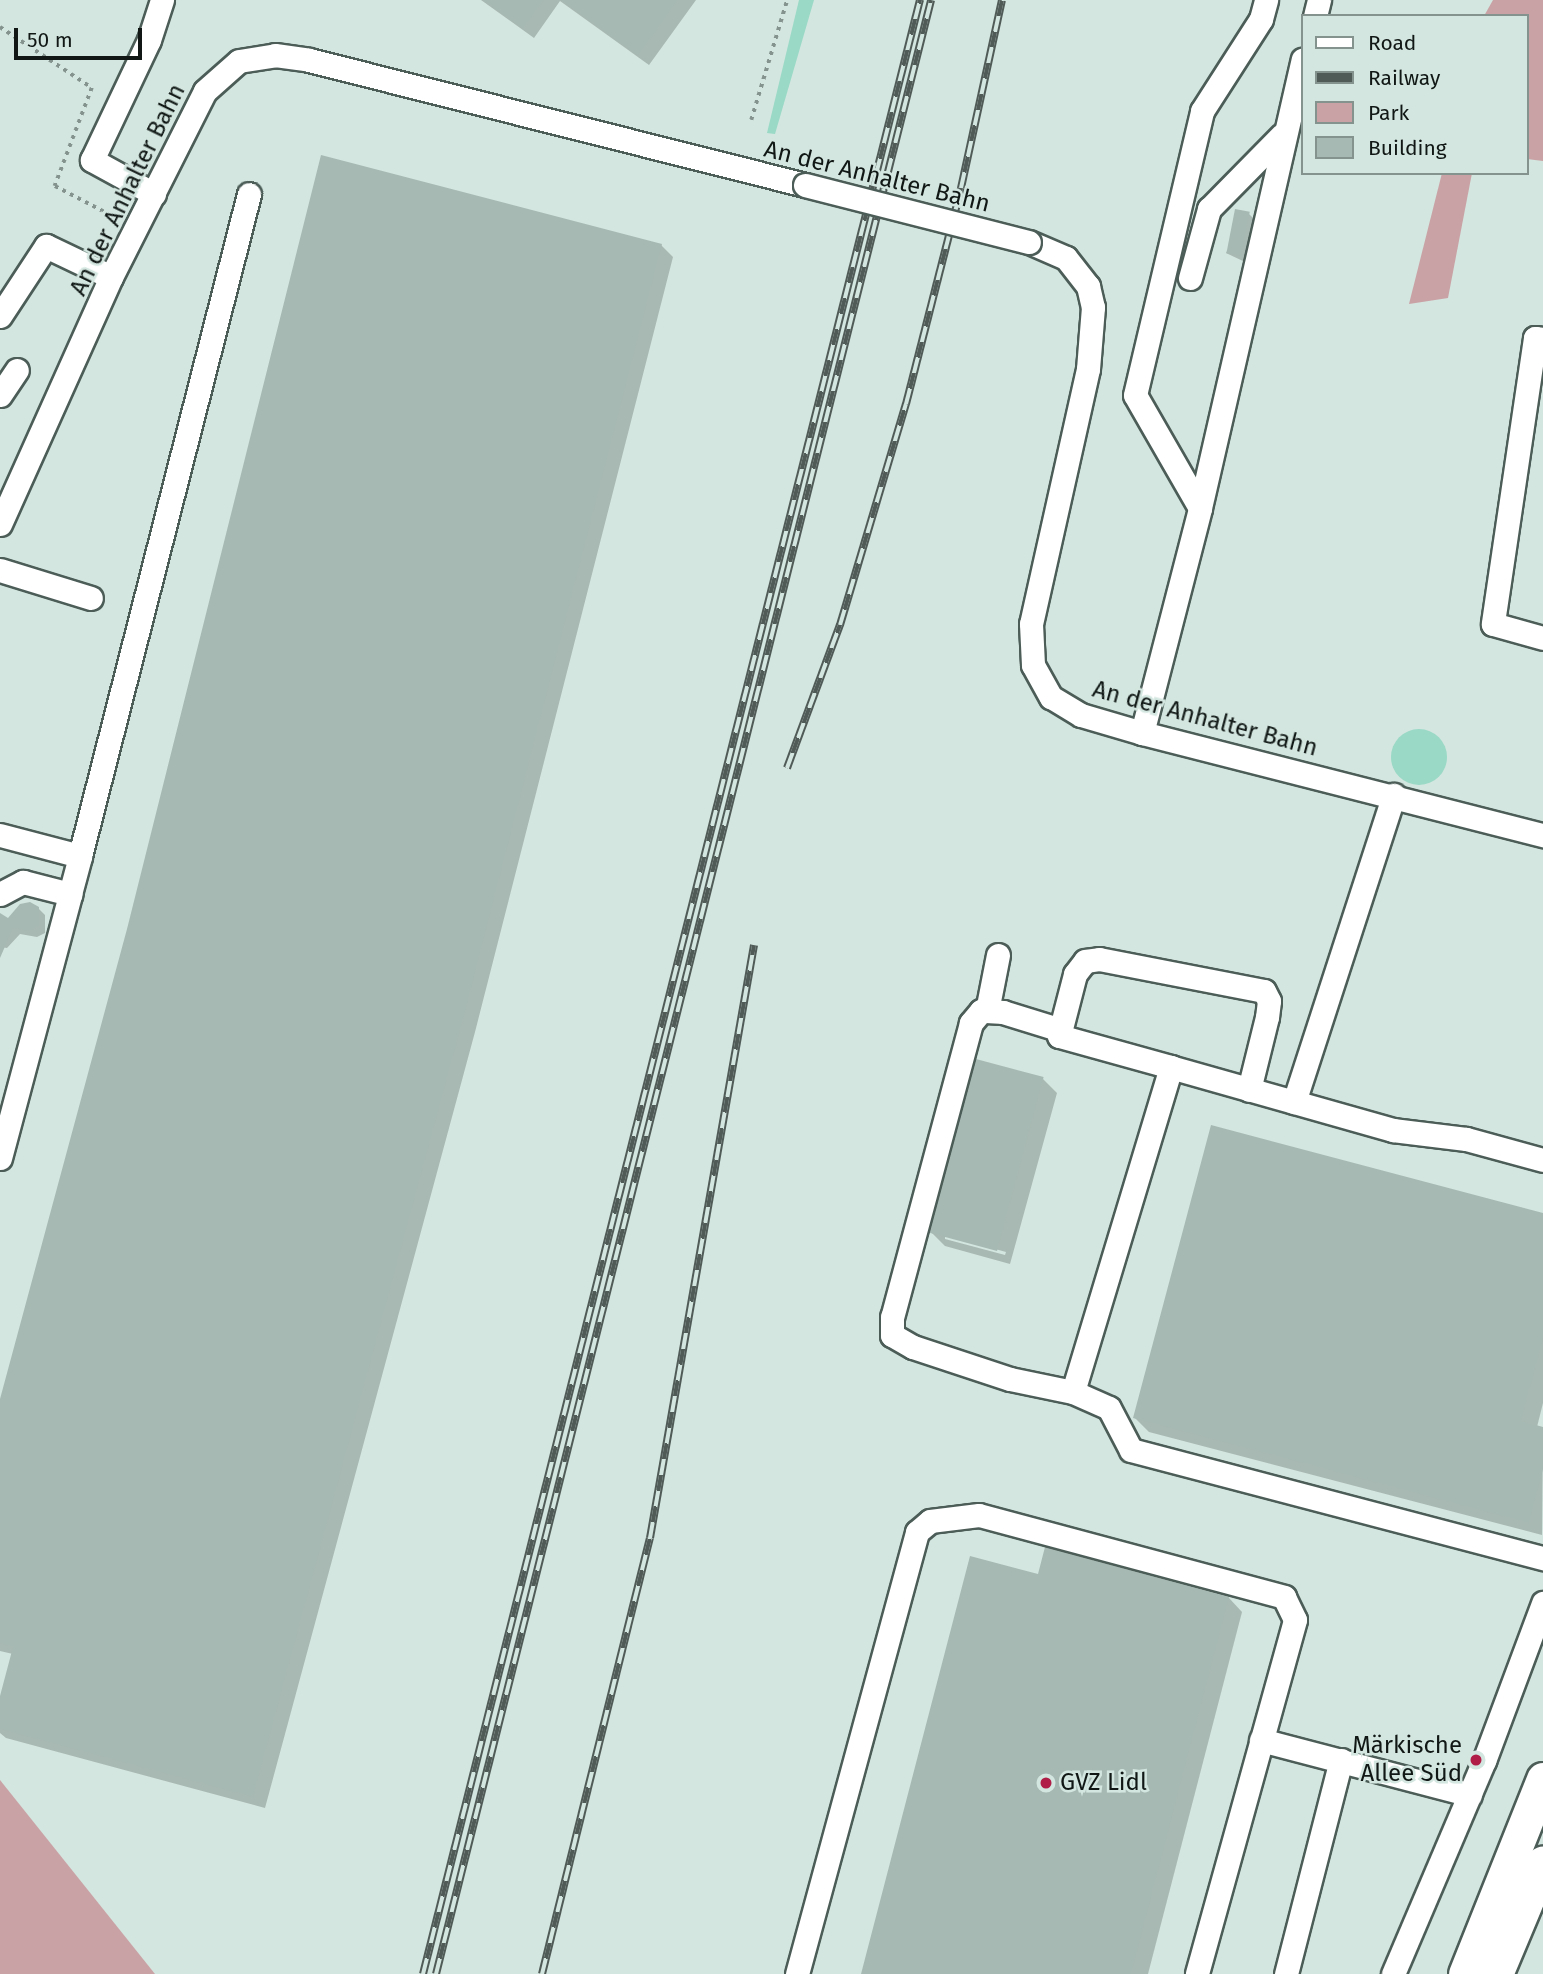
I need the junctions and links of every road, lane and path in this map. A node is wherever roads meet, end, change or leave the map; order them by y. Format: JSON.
{"nodes":[{"id":1,"x":162,"y":0,"type":"edge"},
{"id":2,"x":787,"y":0,"type":"edge"},
{"id":3,"x":1266,"y":0,"type":"edge"},
{"id":4,"x":0,"y":27,"type":"edge"},
{"id":5,"x":1302,"y":64,"type":"edge"},
{"id":6,"x":751,"y":120,"type":"dead end"},
{"id":7,"x":1283,"y":135,"type":"junction"},
{"id":8,"x":154,"y":194,"type":"junction"},
{"id":9,"x":249,"y":194,"type":"dead end"},
{"id":10,"x":136,"y":229,"type":"junction"},
{"id":11,"x":111,"y":277,"type":"junction"},
{"id":12,"x":1190,"y":278,"type":"dead end"},
{"id":13,"x":0,"y":316,"type":"edge"},
{"id":14,"x":1543,"y":339,"type":"edge"},
{"id":15,"x":17,"y":370,"type":"dead end"},
{"id":16,"x":0,"y":395,"type":"edge"},
{"id":17,"x":1200,"y":508,"type":"junction"},
{"id":18,"x":0,"y":524,"type":"edge"},
{"id":19,"x":0,"y":570,"type":"edge"},
{"id":20,"x":91,"y":598,"type":"dead end"},
{"id":21,"x":1543,"y":638,"type":"edge"},
{"id":22,"x":1142,"y":733,"type":"junction"},
{"id":23,"x":1394,"y":795,"type":"junction"},
{"id":24,"x":0,"y":835,"type":"edge"},
{"id":25,"x":1543,"y":835,"type":"edge"},
{"id":26,"x":80,"y":856,"type":"junction"},
{"id":27,"x":0,"y":894,"type":"edge"},
{"id":28,"x":70,"y":894,"type":"junction"},
{"id":29,"x":998,"y":955,"type":"dead end"},
{"id":30,"x":986,"y":1011,"type":"junction"},
{"id":31,"x":1061,"y":1030,"type":"junction"},
{"id":32,"x":1171,"y":1068,"type":"junction"},
{"id":33,"x":1249,"y":1090,"type":"junction"},
{"id":34,"x":1294,"y":1102,"type":"junction"},
{"id":35,"x":0,"y":1158,"type":"edge"},
{"id":36,"x":1543,"y":1160,"type":"edge"},
{"id":37,"x":1073,"y":1392,"type":"junction"},
{"id":38,"x":1543,"y":1558,"type":"edge"},
{"id":39,"x":1543,"y":1603,"type":"edge"},
{"id":40,"x":1261,"y":1740,"type":"junction"},
{"id":41,"x":1341,"y":1760,"type":"junction"},
{"id":42,"x":1543,"y":1779,"type":"edge"},
{"id":43,"x":1470,"y":1796,"type":"junction"},
{"id":44,"x":1543,"y":1862,"type":"edge"},
{"id":45,"x":797,"y":1974,"type":"edge"},
{"id":46,"x":1198,"y":1974,"type":"edge"},
{"id":47,"x":1286,"y":1974,"type":"edge"},
{"id":48,"x":1393,"y":1974,"type":"edge"},
{"id":49,"x":1465,"y":1974,"type":"edge"},
{"id":50,"x":1496,"y":1974,"type":"edge"}],
"edges":[{"from":1,"to":8,"type":"street"},
{"from":2,"to":6,"type":"path"},
{"from":3,"to":17,"type":"street"},
{"from":4,"to":10,"type":"path"},
{"from":5,"to":7,"type":"street"},
{"from":7,"to":12,"type":"street"},
{"from":7,"to":17,"type":"street"},
{"from":8,"to":10,"type":"street","name":"An der Anhalter Bahn"},
{"from":8,"to":22,"type":"street","name":"An der Anhalter Bahn","bridge":true},
{"from":9,"to":26,"type":"street"},
{"from":10,"to":11,"type":"street","name":"An der Anhalter Bahn"},
{"from":11,"to":13,"type":"street"},
{"from":11,"to":18,"type":"street","name":"An der Anhalter Bahn"},
{"from":14,"to":21,"type":"street"},
{"from":15,"to":16,"type":"street"},
{"from":17,"to":22,"type":"street"},
{"from":19,"to":20,"type":"street"},
{"from":22,"to":23,"type":"street","name":"An der Anhalter Bahn"},
{"from":23,"to":25,"type":"street","name":"An der Anhalter Bahn"},
{"from":23,"to":34,"type":"street"},
{"from":24,"to":26,"type":"street"},
{"from":26,"to":28,"type":"street"},
{"from":27,"to":28,"type":"street"},
{"from":28,"to":35,"type":"street"},
{"from":29,"to":30,"type":"street"},
{"from":30,"to":31,"type":"street"},
{"from":30,"to":37,"type":"street"},
{"from":31,"to":32,"type":"street"},
{"from":31,"to":33,"type":"street"},
{"from":32,"to":33,"type":"street"},
{"from":32,"to":37,"type":"street"},
{"from":33,"to":34,"type":"street"},
{"from":34,"to":36,"type":"street"},
{"from":37,"to":38,"type":"street"},
{"from":39,"to":43,"type":"street"},
{"from":40,"to":41,"type":"street"},
{"from":40,"to":45,"type":"street"},
{"from":40,"to":46,"type":"street"},
{"from":41,"to":43,"type":"street"},
{"from":41,"to":47,"type":"street"},
{"from":42,"to":49,"type":"highway"},
{"from":43,"to":48,"type":"street"},
{"from":44,"to":50,"type":"highway"}]}
